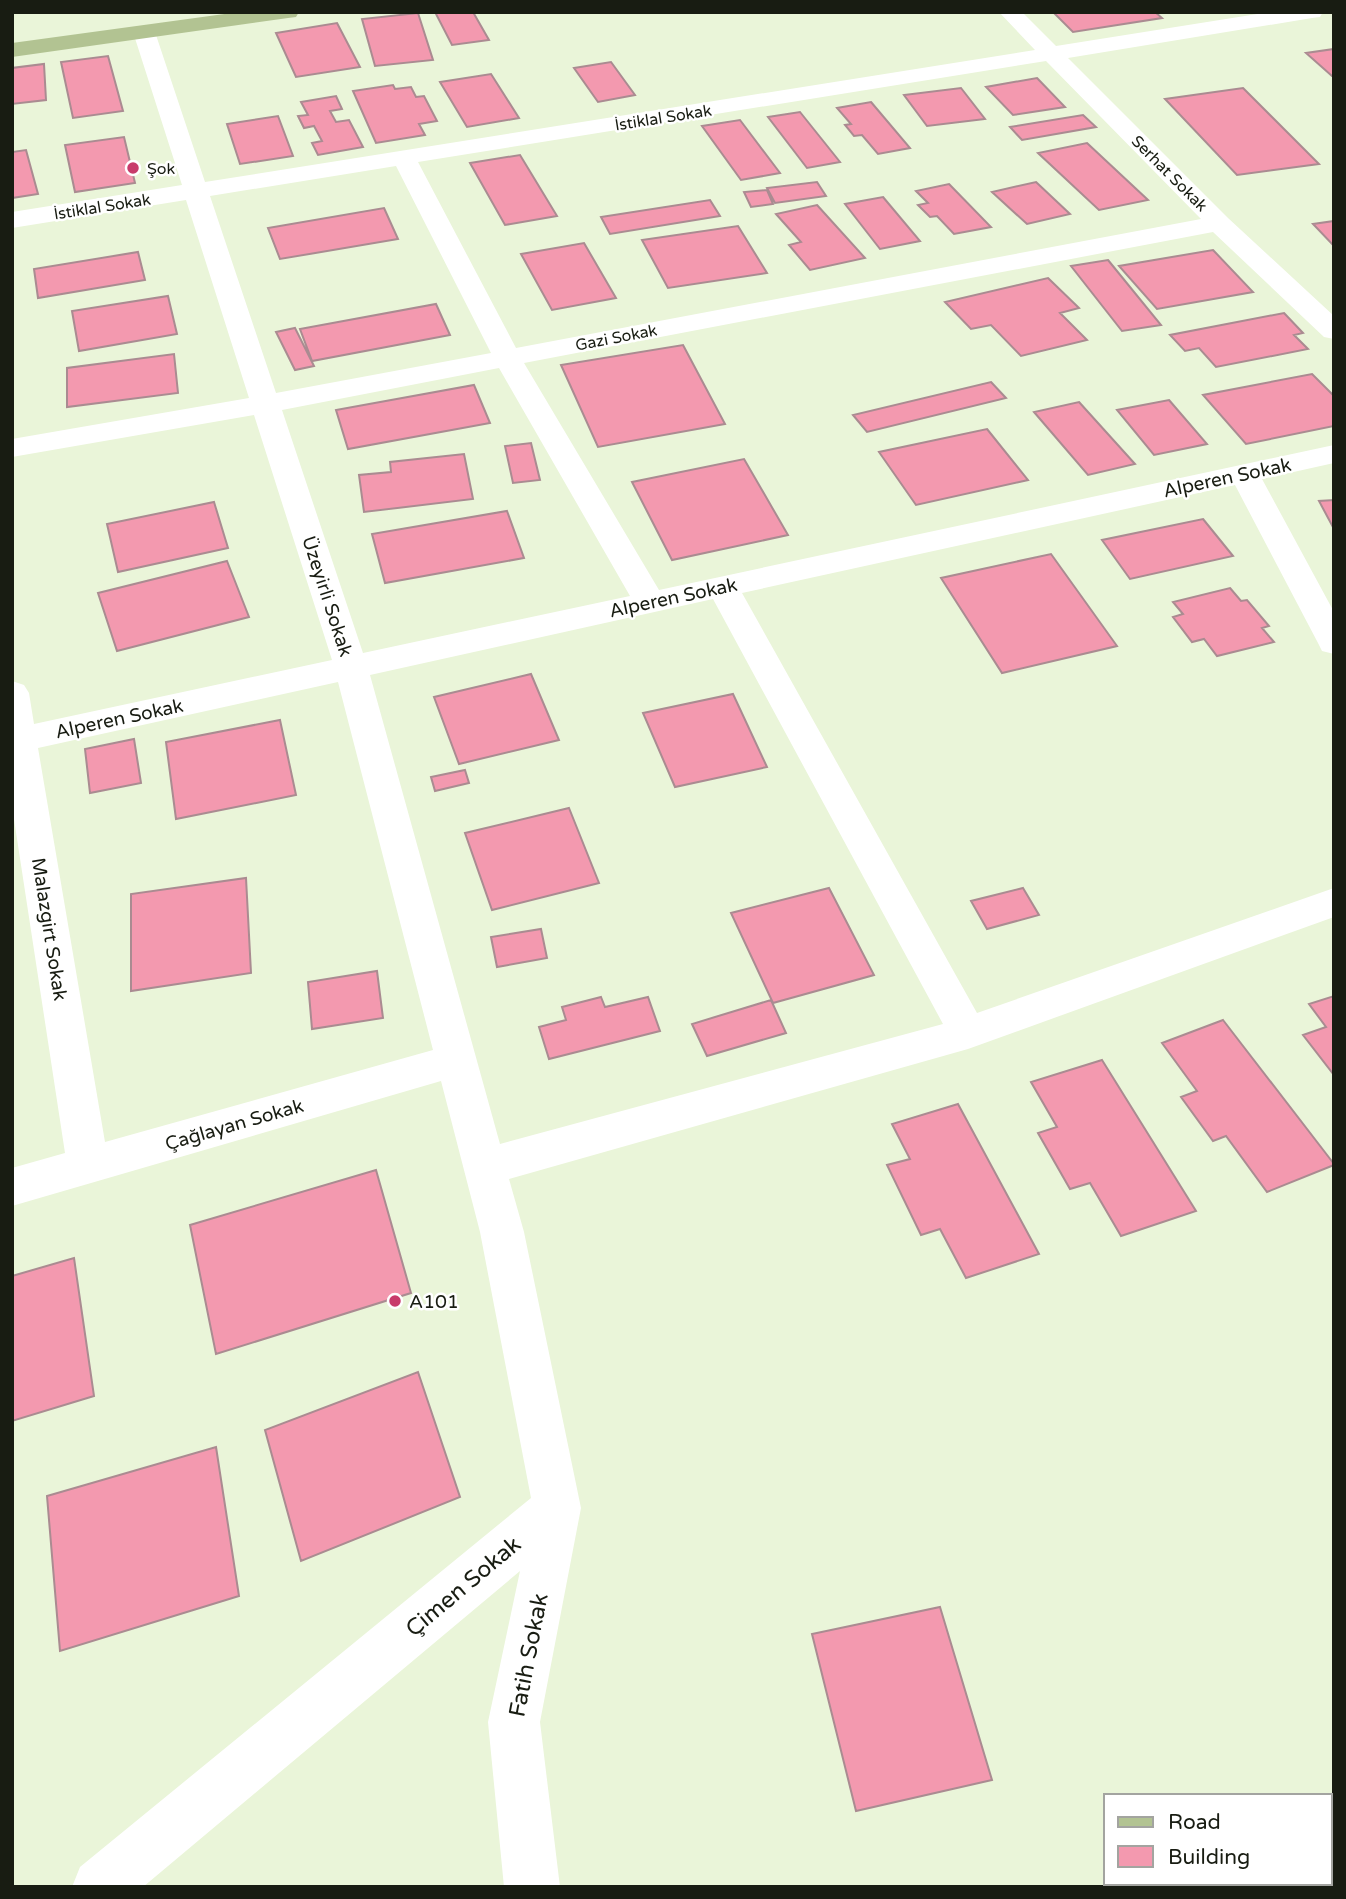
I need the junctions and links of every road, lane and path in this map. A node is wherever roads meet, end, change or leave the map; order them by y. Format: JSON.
{"nodes":[{"id":1,"x":288,"y":12,"type":"edge"},
{"id":2,"x":1010,"y":12,"type":"edge"},
{"id":3,"x":1312,"y":12,"type":"edge"},
{"id":4,"x":143,"y":18,"type":"edge"},
{"id":5,"x":12,"y":31,"type":"edge"},
{"id":6,"x":12,"y":50,"type":"edge"},
{"id":7,"x":1052,"y":55,"type":"junction"},
{"id":8,"x":404,"y":158,"type":"junction"},
{"id":9,"x":197,"y":191,"type":"junction"},
{"id":10,"x":12,"y":220,"type":"edge"},
{"id":11,"x":1219,"y":223,"type":"junction"},
{"id":12,"x":1334,"y":331,"type":"edge"},
{"id":13,"x":507,"y":358,"type":"junction"},
{"id":14,"x":266,"y":404,"type":"junction"},
{"id":15,"x":12,"y":449,"type":"edge"},
{"id":16,"x":1334,"y":454,"type":"edge"},
{"id":17,"x":1244,"y":473,"type":"junction"},
{"id":18,"x":722,"y":586,"type":"junction"},
{"id":19,"x":650,"y":602,"type":"junction"},
{"id":20,"x":1334,"y":643,"type":"edge"},
{"id":21,"x":351,"y":666,"type":"junction"},
{"id":22,"x":12,"y":693,"type":"edge"},
{"id":23,"x":15,"y":740,"type":"edge"},
{"id":24,"x":1334,"y":902,"type":"edge"},
{"id":25,"x":968,"y":1033,"type":"junction"},
{"id":26,"x":456,"y":1060,"type":"junction"},
{"id":27,"x":88,"y":1166,"type":"junction"},
{"id":28,"x":484,"y":1167,"type":"junction"},
{"id":29,"x":12,"y":1187,"type":"edge"},
{"id":30,"x":557,"y":1508,"type":"junction"},
{"id":31,"x":100,"y":1887,"type":"edge"},
{"id":32,"x":532,"y":1887,"type":"edge"}],
"edges":[{"from":1,"to":4,"type":"main road"},
{"from":2,"to":7,"type":"street","name":"Serhat Sokak"},
{"from":3,"to":7,"type":"street","name":"İstiklal Sokak"},
{"from":4,"to":5,"type":"main road"},
{"from":4,"to":6,"type":"main road"},
{"from":4,"to":9,"type":"street","name":"Üzeyirli Sokak"},
{"from":7,"to":8,"type":"street","name":"İstiklal Sokak"},
{"from":7,"to":11,"type":"street","name":"Serhat Sokak"},
{"from":8,"to":9,"type":"street","name":"İstiklal Sokak"},
{"from":8,"to":13,"type":"street"},
{"from":9,"to":10,"type":"street","name":"İstiklal Sokak"},
{"from":9,"to":14,"type":"street","name":"Üzeyirli Sokak"},
{"from":11,"to":12,"type":"street","name":"Serhat Sokak"},
{"from":11,"to":13,"type":"street","name":"Gazi Sokak"},
{"from":13,"to":14,"type":"street","name":"Gazi Sokak"},
{"from":13,"to":19,"type":"street"},
{"from":14,"to":15,"type":"street","name":"Gazi Sokak"},
{"from":14,"to":21,"type":"street","name":"Üzeyirli Sokak"},
{"from":16,"to":17,"type":"street","name":"Alperen Sokak"},
{"from":17,"to":18,"type":"street","name":"Alperen Sokak"},
{"from":17,"to":20,"type":"street"},
{"from":18,"to":19,"type":"street","name":"Alperen Sokak"},
{"from":18,"to":25,"type":"street"},
{"from":19,"to":21,"type":"street","name":"Alperen Sokak"},
{"from":21,"to":23,"type":"street","name":"Alperen Sokak"},
{"from":21,"to":26,"type":"street","name":"Üzeyirli Sokak"},
{"from":22,"to":23,"type":"street","name":"Malazgirt Sokak"},
{"from":23,"to":27,"type":"street","name":"Malazgirt Sokak"},
{"from":24,"to":25,"type":"street"},
{"from":25,"to":28,"type":"street"},
{"from":26,"to":27,"type":"street","name":"Çağlayan Sokak"},
{"from":26,"to":28,"type":"street","name":"Üzeyirli Sokak"},
{"from":27,"to":29,"type":"street","name":"Çağlayan Sokak"},
{"from":28,"to":30,"type":"street"},
{"from":30,"to":31,"type":"street","name":"Çimen Sokak"},
{"from":30,"to":32,"type":"street","name":"Fatih Sokak"}]}
